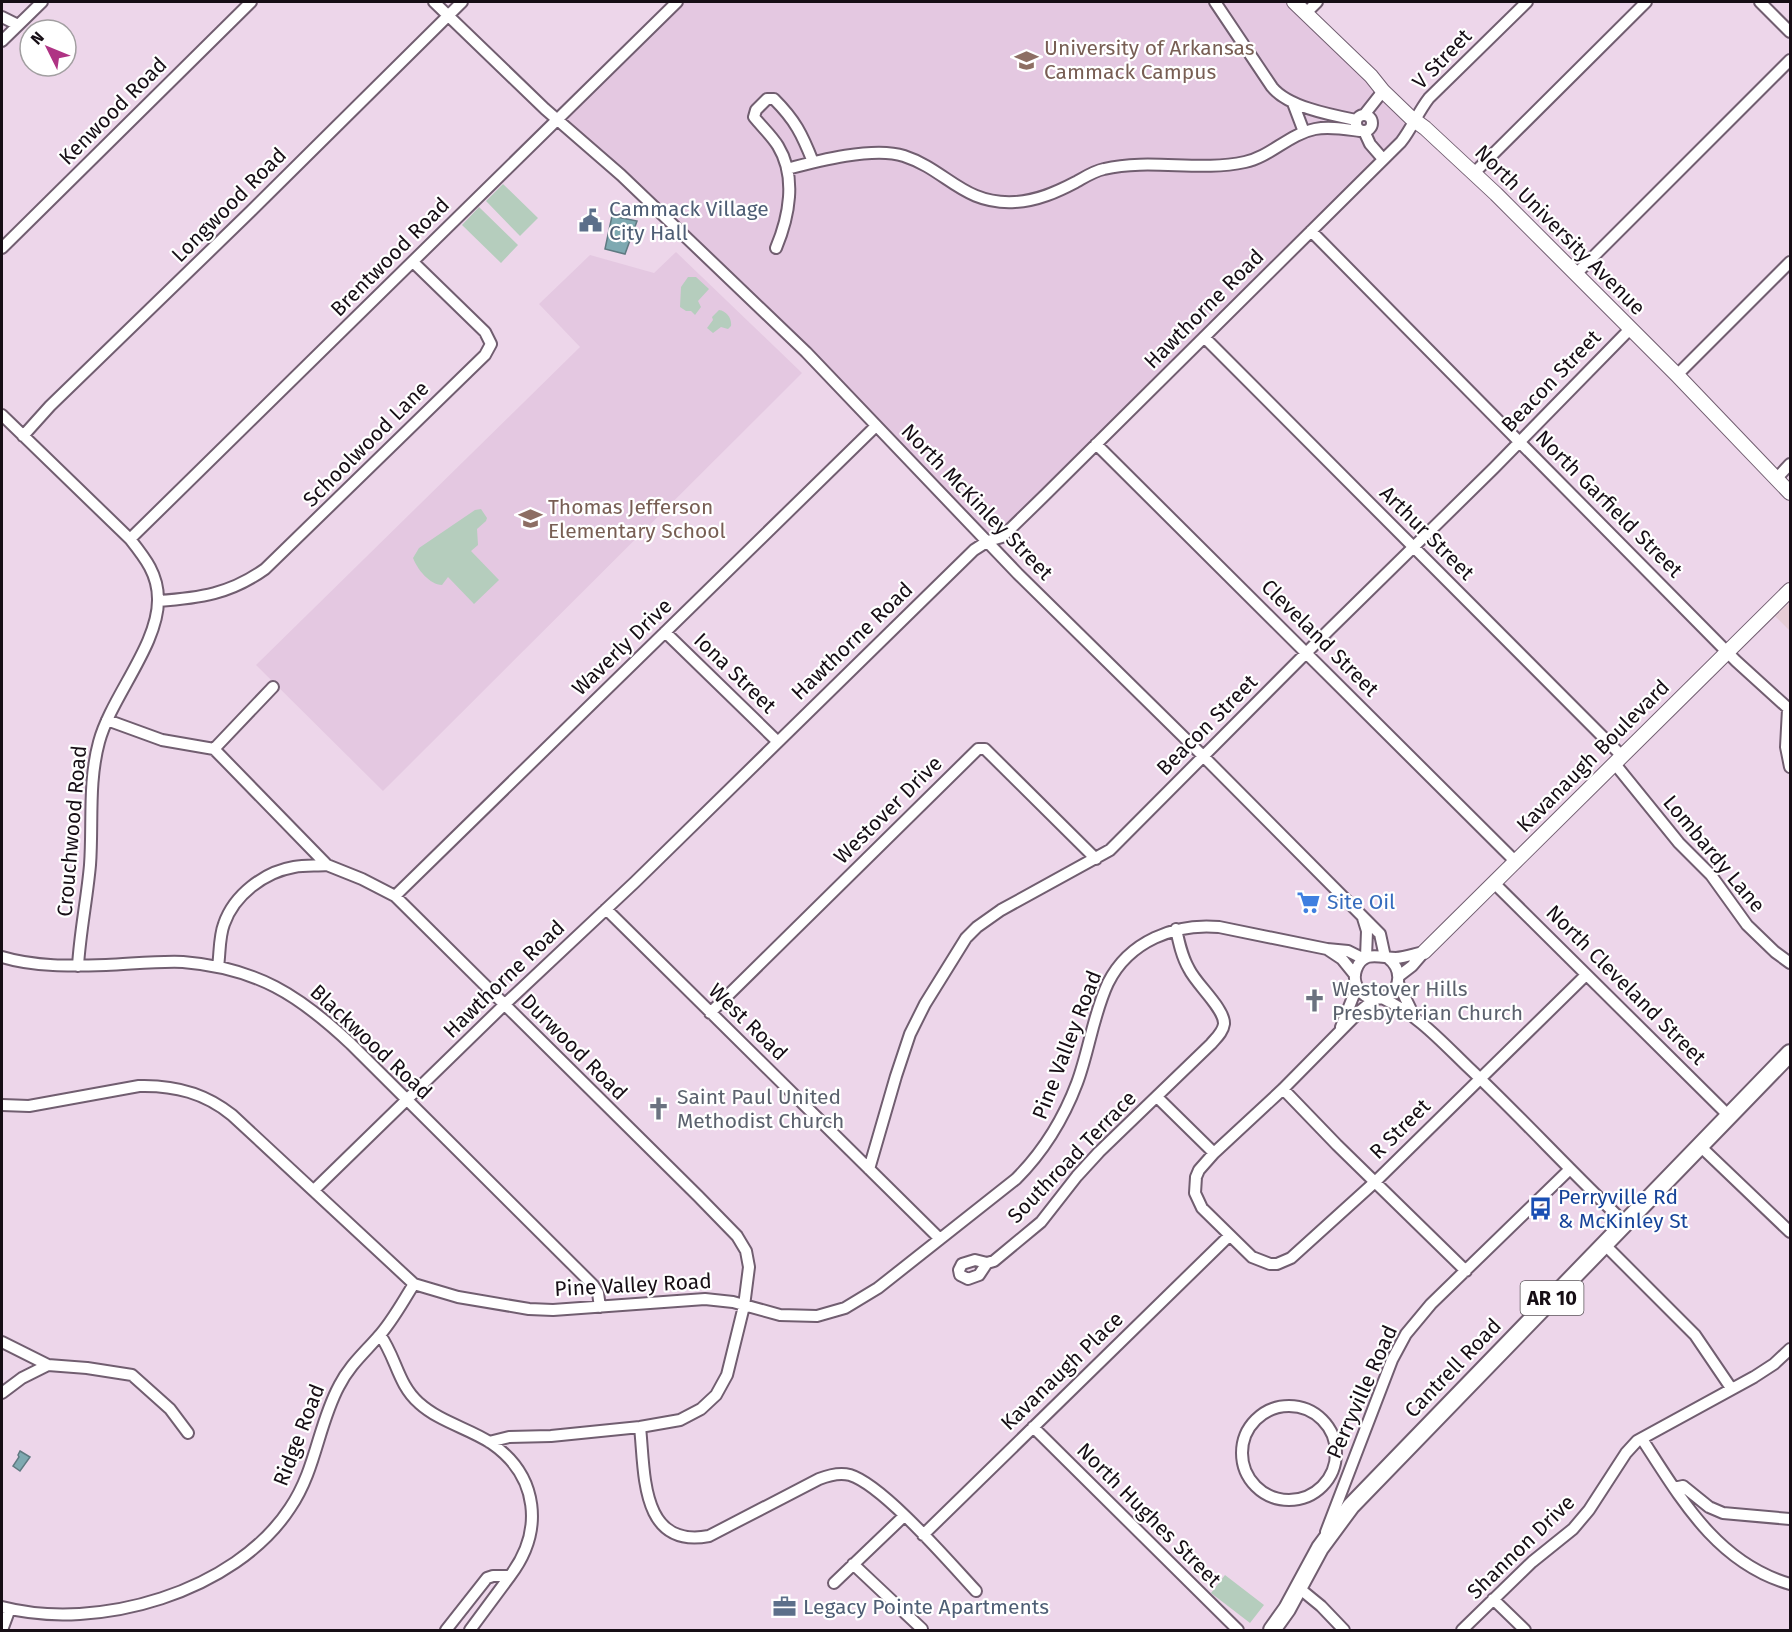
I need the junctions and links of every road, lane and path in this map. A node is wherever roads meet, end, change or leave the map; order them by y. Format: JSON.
{"nodes":[{"id":1,"x":42,"y":2,"type":"edge"},
{"id":2,"x":251,"y":2,"type":"edge"},
{"id":3,"x":434,"y":2,"type":"edge"},
{"id":4,"x":462,"y":2,"type":"edge"},
{"id":5,"x":676,"y":2,"type":"edge"},
{"id":6,"x":1215,"y":2,"type":"edge"},
{"id":7,"x":1294,"y":2,"type":"edge"},
{"id":8,"x":1317,"y":2,"type":"edge"},
{"id":9,"x":1646,"y":2,"type":"edge"},
{"id":10,"x":1760,"y":2,"type":"edge"},
{"id":11,"x":1518,"y":4,"type":"edge"},
{"id":12,"x":1306,"y":13,"type":"junction"},
{"id":13,"x":448,"y":15,"type":"junction"},
{"id":14,"x":2,"y":17,"type":"edge"},
{"id":15,"x":25,"y":18,"type":"edge"},
{"id":16,"x":18,"y":25,"type":"joint"},
{"id":17,"x":1791,"y":32,"type":"edge"},
{"id":18,"x":2,"y":41,"type":"edge"},
{"id":19,"x":1791,"y":60,"type":"edge"},
{"id":20,"x":1383,"y":91,"type":"junction"},
{"id":21,"x":1293,"y":103,"type":"junction"},
{"id":22,"x":556,"y":120,"type":"junction"},
{"id":23,"x":1415,"y":122,"type":"junction"},
{"id":24,"x":1361,"y":124,"type":"junction"},
{"id":25,"x":1304,"y":132,"type":"junction"},
{"id":26,"x":1383,"y":159,"type":"junction"},
{"id":27,"x":813,"y":162,"type":"junction"},
{"id":28,"x":787,"y":169,"type":"junction"},
{"id":29,"x":1474,"y":173,"type":"junction"},
{"id":30,"x":1311,"y":231,"type":"junction"},
{"id":31,"x":2,"y":248,"type":"edge"},
{"id":32,"x":776,"y":248,"type":"dead end"},
{"id":33,"x":413,"y":262,"type":"junction"},
{"id":34,"x":1791,"y":262,"type":"edge"},
{"id":35,"x":1576,"y":274,"type":"junction"},
{"id":36,"x":1630,"y":328,"type":"junction"},
{"id":37,"x":1205,"y":338,"type":"junction"},
{"id":38,"x":1677,"y":375,"type":"junction"},
{"id":39,"x":2,"y":416,"type":"edge"},
{"id":40,"x":876,"y":426,"type":"junction"},
{"id":41,"x":23,"y":436,"type":"junction"},
{"id":42,"x":1520,"y":441,"type":"junction"},
{"id":43,"x":1096,"y":444,"type":"junction"},
{"id":44,"x":1791,"y":465,"type":"edge"},
{"id":45,"x":1776,"y":479,"type":"junction"},
{"id":46,"x":1791,"y":493,"type":"edge"},
{"id":47,"x":130,"y":539,"type":"junction"},
{"id":48,"x":988,"y":541,"type":"junction"},
{"id":49,"x":1413,"y":546,"type":"junction"},
{"id":50,"x":1791,"y":590,"type":"edge"},
{"id":51,"x":158,"y":601,"type":"junction"},
{"id":52,"x":665,"y":632,"type":"junction"},
{"id":53,"x":1728,"y":651,"type":"junction"},
{"id":54,"x":1307,"y":652,"type":"junction"},
{"id":55,"x":273,"y":687,"type":"dead end"},
{"id":56,"x":1789,"y":710,"type":"edge"},
{"id":57,"x":107,"y":720,"type":"junction"},
{"id":58,"x":777,"y":741,"type":"junction"},
{"id":59,"x":214,"y":749,"type":"junction"},
{"id":60,"x":1203,"y":756,"type":"junction"},
{"id":61,"x":1619,"y":760,"type":"junction"},
{"id":62,"x":1791,"y":767,"type":"edge"},
{"id":63,"x":1096,"y":859,"type":"junction"},
{"id":64,"x":1516,"y":862,"type":"junction"},
{"id":65,"x":327,"y":865,"type":"junction"},
{"id":66,"x":1494,"y":883,"type":"junction"},
{"id":67,"x":395,"y":896,"type":"junction"},
{"id":68,"x":606,"y":909,"type":"junction"},
{"id":69,"x":1363,"y":918,"type":"junction"},
{"id":70,"x":1176,"y":929,"type":"junction"},
{"id":71,"x":1327,"y":949,"type":"junction"},
{"id":72,"x":1424,"y":952,"type":"junction"},
{"id":73,"x":2,"y":957,"type":"edge"},
{"id":74,"x":1387,"y":957,"type":"junction"},
{"id":75,"x":1365,"y":958,"type":"junction"},
{"id":76,"x":1791,"y":963,"type":"edge"},
{"id":77,"x":78,"y":966,"type":"junction"},
{"id":78,"x":218,"y":967,"type":"junction"},
{"id":79,"x":1355,"y":975,"type":"junction"},
{"id":80,"x":1586,"y":975,"type":"junction"},
{"id":81,"x":1398,"y":980,"type":"junction"},
{"id":82,"x":1357,"y":987,"type":"junction"},
{"id":83,"x":1379,"y":999,"type":"junction"},
{"id":84,"x":504,"y":1005,"type":"junction"},
{"id":85,"x":710,"y":1013,"type":"junction"},
{"id":86,"x":1413,"y":1014,"type":"junction"},
{"id":87,"x":1338,"y":1033,"type":"junction"},
{"id":88,"x":1791,"y":1053,"type":"edge"},
{"id":89,"x":1480,"y":1078,"type":"junction"},
{"id":90,"x":1283,"y":1089,"type":"junction"},
{"id":91,"x":1156,"y":1097,"type":"junction"},
{"id":92,"x":407,"y":1100,"type":"junction"},
{"id":93,"x":2,"y":1105,"type":"edge"},
{"id":94,"x":1729,"y":1116,"type":"junction"},
{"id":95,"x":1700,"y":1146,"type":"junction"},
{"id":96,"x":1214,"y":1153,"type":"junction"},
{"id":97,"x":868,"y":1168,"type":"junction"},
{"id":98,"x":1570,"y":1169,"type":"junction"},
{"id":99,"x":1375,"y":1182,"type":"junction"},
{"id":100,"x":314,"y":1190,"type":"junction"},
{"id":101,"x":1785,"y":1221,"type":"edge"},
{"id":102,"x":1625,"y":1223,"type":"junction"},
{"id":103,"x":1791,"y":1232,"type":"edge"},
{"id":104,"x":1229,"y":1236,"type":"junction"},
{"id":105,"x":940,"y":1239,"type":"junction"},
{"id":106,"x":1604,"y":1244,"type":"junction"},
{"id":107,"x":987,"y":1263,"type":"dead end"},
{"id":108,"x":1466,"y":1271,"type":"junction"},
{"id":109,"x":414,"y":1284,"type":"junction"},
{"id":110,"x":744,"y":1306,"type":"junction"},
{"id":111,"x":600,"y":1307,"type":"junction"},
{"id":112,"x":380,"y":1335,"type":"junction"},
{"id":113,"x":2,"y":1342,"type":"edge"},
{"id":114,"x":1791,"y":1349,"type":"edge"},
{"id":115,"x":48,"y":1365,"type":"junction"},
{"id":116,"x":1731,"y":1388,"type":"junction"},
{"id":117,"x":2,"y":1393,"type":"edge"},
{"id":118,"x":640,"y":1427,"type":"junction"},
{"id":119,"x":1033,"y":1427,"type":"junction"},
{"id":120,"x":188,"y":1432,"type":"dead end"},
{"id":121,"x":1642,"y":1439,"type":"junction"},
{"id":122,"x":489,"y":1442,"type":"junction"},
{"id":123,"x":1323,"y":1486,"type":"junction"},
{"id":124,"x":1674,"y":1488,"type":"junction"},
{"id":125,"x":1341,"y":1494,"type":"junction"},
{"id":126,"x":904,"y":1516,"type":"junction"},
{"id":127,"x":1791,"y":1519,"type":"edge"},
{"id":128,"x":922,"y":1535,"type":"junction"},
{"id":129,"x":1320,"y":1548,"type":"junction"},
{"id":130,"x":853,"y":1564,"type":"junction"},
{"id":131,"x":510,"y":1576,"type":"junction"},
{"id":132,"x":834,"y":1583,"type":"dead end"},
{"id":133,"x":1791,"y":1584,"type":"edge"},
{"id":134,"x":1299,"y":1588,"type":"junction"},
{"id":135,"x":976,"y":1591,"type":"dead end"},
{"id":136,"x":1493,"y":1599,"type":"junction"},
{"id":137,"x":5,"y":1609,"type":"edge"},
{"id":138,"x":163,"y":1610,"type":"dead end"},
{"id":139,"x":58,"y":1625,"type":"dead end"},
{"id":140,"x":922,"y":1629,"type":"edge"},
{"id":141,"x":2,"y":1630,"type":"edge"},
{"id":142,"x":446,"y":1630,"type":"edge"},
{"id":143,"x":470,"y":1630,"type":"edge"},
{"id":144,"x":1238,"y":1630,"type":"edge"},
{"id":145,"x":1272,"y":1630,"type":"edge"},
{"id":146,"x":1344,"y":1630,"type":"edge"},
{"id":147,"x":1462,"y":1630,"type":"edge"},
{"id":148,"x":1525,"y":1630,"type":"edge"}],
"edges":[{"from":1,"to":15,"type":"street"},
{"from":2,"to":31,"type":"street","name":"Kenwood Road"},
{"from":3,"to":13,"type":"street","name":"North McKinley Street"},
{"from":4,"to":13,"type":"street","name":"Longwood Road"},
{"from":5,"to":22,"type":"street","name":"Brentwood Road"},
{"from":6,"to":21,"type":"street"},
{"from":7,"to":12,"type":"street","name":"North University Avenue"},
{"from":8,"to":12,"type":"street"},
{"from":9,"to":29,"type":"street"},
{"from":10,"to":17,"type":"street"},
{"from":11,"to":23,"type":"street","name":"V Street"},
{"from":12,"to":20,"type":"street","name":"North University Avenue"},
{"from":13,"to":22,"type":"street","name":"North McKinley Street"},
{"from":13,"to":41,"type":"street","name":"Longwood Road"},
{"from":14,"to":16,"type":"street"},
{"from":16,"to":18,"type":"street"},
{"from":19,"to":35,"type":"street"},
{"from":20,"to":23,"type":"street","name":"North University Avenue"},
{"from":20,"to":24,"type":"street"},
{"from":21,"to":24,"type":"street"},
{"from":21,"to":25,"type":"street"},
{"from":22,"to":33,"type":"street","name":"Brentwood Road"},
{"from":22,"to":40,"type":"street","name":"North McKinley Street"},
{"from":23,"to":26,"type":"street","name":"Hawthorne Road"},
{"from":23,"to":29,"type":"street","name":"North University Avenue"},
{"from":24,"to":25,"type":"street"},
{"from":24,"to":26,"type":"street"},
{"from":25,"to":27,"type":"street"},
{"from":26,"to":30,"type":"street","name":"Hawthorne Road"},
{"from":27,"to":28,"type":"street"},
{"from":27,"to":28,"type":"street"},
{"from":28,"to":32,"type":"street"},
{"from":29,"to":35,"type":"street","name":"North University Avenue"},
{"from":30,"to":37,"type":"street","name":"Hawthorne Road"},
{"from":30,"to":42,"type":"street","name":"North Garfield Street"},
{"from":33,"to":47,"type":"street","name":"Brentwood Road"},
{"from":33,"to":51,"type":"street","name":"Schoolwood Lane"},
{"from":34,"to":38,"type":"street"},
{"from":35,"to":36,"type":"street","name":"North University Avenue"},
{"from":36,"to":38,"type":"street","name":"North University Avenue"},
{"from":36,"to":42,"type":"street","name":"Beacon Street"},
{"from":37,"to":43,"type":"street","name":"Hawthorne Road"},
{"from":37,"to":49,"type":"street","name":"Arthur Street"},
{"from":38,"to":45,"type":"street","name":"North University Avenue"},
{"from":39,"to":41,"type":"street","name":"Crouchwood Road"},
{"from":40,"to":48,"type":"street","name":"North McKinley Street"},
{"from":40,"to":52,"type":"street","name":"Waverly Drive"},
{"from":41,"to":47,"type":"street","name":"Crouchwood Road"},
{"from":42,"to":49,"type":"street","name":"Beacon Street"},
{"from":42,"to":53,"type":"street","name":"North Garfield Street"},
{"from":43,"to":48,"type":"street","name":"Hawthorne Road"},
{"from":43,"to":54,"type":"street","name":"Cleveland Street"},
{"from":44,"to":45,"type":"street"},
{"from":45,"to":46,"type":"street","name":"North University Avenue"},
{"from":47,"to":51,"type":"street","name":"Crouchwood Road"},
{"from":48,"to":58,"type":"street","name":"Hawthorne Road"},
{"from":48,"to":60,"type":"street","name":"North McKinley Street"},
{"from":49,"to":54,"type":"street","name":"Beacon Street"},
{"from":49,"to":61,"type":"street","name":"Arthur Street"},
{"from":50,"to":53,"type":"street","name":"Kavanaugh Boulevard"},
{"from":51,"to":57,"type":"street","name":"Crouchwood Road"},
{"from":52,"to":58,"type":"street","name":"Iona Street"},
{"from":52,"to":67,"type":"street","name":"Waverly Drive"},
{"from":53,"to":56,"type":"street","name":"North Garfield Street"},
{"from":53,"to":61,"type":"street","name":"Kavanaugh Boulevard"},
{"from":54,"to":60,"type":"street","name":"Beacon Street"},
{"from":54,"to":64,"type":"street","name":"Cleveland Street"},
{"from":55,"to":59,"type":"street"},
{"from":56,"to":62,"type":"street"},
{"from":57,"to":59,"type":"street"},
{"from":57,"to":77,"type":"street","name":"Crouchwood Road"},
{"from":58,"to":68,"type":"street","name":"Hawthorne Road"},
{"from":59,"to":65,"type":"street","name":"Durwood Road"},
{"from":60,"to":63,"type":"street","name":"Beacon Street"},
{"from":60,"to":69,"type":"street","name":"North McKinley Street"},
{"from":61,"to":64,"type":"street","name":"Kavanaugh Boulevard"},
{"from":61,"to":76,"type":"street","name":"Lombardy Lane"},
{"from":63,"to":85,"type":"street","name":"Westover Drive"},
{"from":63,"to":97,"type":"street","name":"Beacon Street"},
{"from":64,"to":66,"type":"street","name":"Kavanaugh Boulevard"},
{"from":65,"to":67,"type":"street","name":"Durwood Road"},
{"from":65,"to":78,"type":"street"},
{"from":66,"to":72,"type":"street","name":"Kavanaugh Boulevard"},
{"from":66,"to":80,"type":"street","name":"North Cleveland Street"},
{"from":67,"to":84,"type":"street","name":"Durwood Road"},
{"from":68,"to":84,"type":"street","name":"Hawthorne Road"},
{"from":68,"to":85,"type":"street","name":"West Road"},
{"from":69,"to":74,"type":"street","name":"North McKinley Street"},
{"from":69,"to":75,"type":"street"},
{"from":70,"to":71,"type":"street","name":"Pine Valley Road"},
{"from":70,"to":91,"type":"street","name":"Southroad Terrace"},
{"from":70,"to":105,"type":"street","name":"Pine Valley Road"},
{"from":71,"to":75,"type":"street","name":"Pine Valley Road"},
{"from":71,"to":79,"type":"street"},
{"from":72,"to":74,"type":"street"},
{"from":72,"to":81,"type":"street"},
{"from":73,"to":77,"type":"street","name":"Blackwood Road"},
{"from":74,"to":75,"type":"street"},
{"from":74,"to":81,"type":"street"},
{"from":75,"to":79,"type":"street"},
{"from":77,"to":78,"type":"street","name":"Blackwood Road"},
{"from":78,"to":92,"type":"street","name":"Blackwood Road"},
{"from":79,"to":82,"type":"street"},
{"from":80,"to":89,"type":"street","name":"R Street"},
{"from":80,"to":94,"type":"street","name":"North Cleveland Street"},
{"from":81,"to":83,"type":"street"},
{"from":81,"to":86,"type":"street"},
{"from":82,"to":83,"type":"street"},
{"from":82,"to":87,"type":"street"},
{"from":83,"to":86,"type":"street"},
{"from":83,"to":87,"type":"street"},
{"from":84,"to":92,"type":"street","name":"Hawthorne Road"},
{"from":84,"to":110,"type":"street","name":"Durwood Road"},
{"from":85,"to":97,"type":"street","name":"West Road"},
{"from":86,"to":89,"type":"street"},
{"from":87,"to":90,"type":"street"},
{"from":88,"to":94,"type":"main road","name":"Cantrell Road","number":"AR 10"},
{"from":89,"to":98,"type":"street"},
{"from":89,"to":99,"type":"street","name":"R Street"},
{"from":90,"to":96,"type":"street"},
{"from":90,"to":99,"type":"street"},
{"from":91,"to":96,"type":"street"},
{"from":91,"to":107,"type":"street","name":"Southroad Terrace"},
{"from":92,"to":100,"type":"street","name":"Hawthorne Road"},
{"from":92,"to":111,"type":"street","name":"Blackwood Road"},
{"from":93,"to":100,"type":"street","name":"Pine Valley Road"},
{"from":94,"to":95,"type":"main road","name":"Cantrell Road","number":"AR 10"},
{"from":95,"to":101,"type":"street"},
{"from":95,"to":102,"type":"main road","name":"Cantrell Road","number":"AR 10"},
{"from":96,"to":104,"type":"street"},
{"from":97,"to":105,"type":"street","name":"West Road"},
{"from":98,"to":102,"type":"street"},
{"from":98,"to":108,"type":"street","name":"Perryville Road"},
{"from":99,"to":104,"type":"street","name":"R Street"},
{"from":99,"to":108,"type":"street"},
{"from":100,"to":109,"type":"street","name":"Pine Valley Road"},
{"from":101,"to":103,"type":"street"},
{"from":102,"to":106,"type":"main road","name":"Cantrell Road","number":"AR 10"},
{"from":104,"to":119,"type":"street","name":"Kavanaugh Place"},
{"from":105,"to":110,"type":"street","name":"Pine Valley Road"},
{"from":106,"to":116,"type":"street"},
{"from":106,"to":129,"type":"main road","name":"Cantrell Road","number":"AR 10"},
{"from":108,"to":125,"type":"street","name":"Perryville Road"},
{"from":109,"to":111,"type":"street","name":"Pine Valley Road"},
{"from":109,"to":112,"type":"street","name":"Ridge Road"},
{"from":110,"to":111,"type":"street","name":"Pine Valley Road"},
{"from":110,"to":118,"type":"street","name":"Durwood Road"},
{"from":112,"to":122,"type":"street"},
{"from":112,"to":138,"type":"street","name":"Ridge Road"},
{"from":113,"to":115,"type":"street"},
{"from":114,"to":116,"type":"street","name":"Shannon Drive"},
{"from":115,"to":117,"type":"street"},
{"from":115,"to":120,"type":"street"},
{"from":116,"to":121,"type":"street","name":"Shannon Drive"},
{"from":118,"to":122,"type":"street","name":"Durwood Road"},
{"from":118,"to":126,"type":"street"},
{"from":119,"to":128,"type":"street","name":"Kavanaugh Place"},
{"from":119,"to":144,"type":"street","name":"North Hughes Street"},
{"from":121,"to":124,"type":"street"},
{"from":121,"to":136,"type":"street","name":"Shannon Drive"},
{"from":122,"to":131,"type":"street"},
{"from":123,"to":123,"type":"street"},
{"from":123,"to":125,"type":"street"},
{"from":124,"to":127,"type":"street"},
{"from":124,"to":133,"type":"street"},
{"from":125,"to":129,"type":"street","name":"Perryville Road"},
{"from":126,"to":128,"type":"street"},
{"from":126,"to":130,"type":"street"},
{"from":128,"to":135,"type":"street"},
{"from":129,"to":134,"type":"main road","name":"Cantrell Road","number":"AR 10"},
{"from":130,"to":132,"type":"street"},
{"from":130,"to":140,"type":"street"},
{"from":131,"to":142,"type":"street"},
{"from":131,"to":143,"type":"street"},
{"from":134,"to":145,"type":"main road","name":"Cantrell Road","number":"AR 10"},
{"from":134,"to":146,"type":"street"},
{"from":136,"to":147,"type":"street","name":"Shannon Drive"},
{"from":136,"to":148,"type":"street"},
{"from":137,"to":139,"type":"street"},
{"from":137,"to":141,"type":"street"}]}
